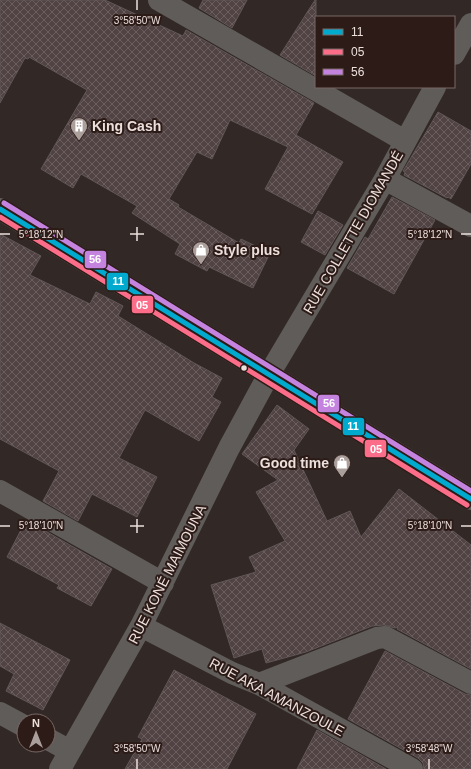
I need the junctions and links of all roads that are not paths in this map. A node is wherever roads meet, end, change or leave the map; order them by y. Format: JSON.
{"nodes":[{"id":1,"x":159,"y":0,"type":"edge"},
{"id":2,"x":471,"y":24,"type":"edge"},
{"id":3,"x":455,"y":52,"type":"edge"},
{"id":4,"x":434,"y":88,"type":"edge"},
{"id":5,"x":405,"y":141,"type":"junction"},
{"id":6,"x":386,"y":179,"type":"junction"},
{"id":7,"x":0,"y":209,"type":"edge"},
{"id":8,"x":471,"y":226,"type":"edge"},
{"id":9,"x":268,"y":376,"type":"junction"},
{"id":10,"x":0,"y":491,"type":"edge"},
{"id":11,"x":471,"y":499,"type":"edge"},
{"id":12,"x":163,"y":583,"type":"junction"},
{"id":13,"x":141,"y":626,"type":"junction"},
{"id":14,"x":471,"y":683,"type":"edge"},
{"id":15,"x":259,"y":684,"type":"junction"},
{"id":16,"x":0,"y":713,"type":"edge"},
{"id":17,"x":16,"y":722,"type":"edge"},
{"id":18,"x":56,"y":749,"type":"edge"},
{"id":19,"x":65,"y":760,"type":"edge"},
{"id":20,"x":412,"y":769,"type":"edge"}],
"edges":[{"from":1,"to":5,"type":"street"},
{"from":2,"to":3,"type":"street"},
{"from":4,"to":5,"type":"street","name":"RUE COLLETTE DIOMANDÉ"},
{"from":5,"to":6,"type":"street","name":"RUE COLLETTE DIOMANDÉ"},
{"from":6,"to":8,"type":"street"},
{"from":6,"to":9,"type":"street","name":"RUE COLLETTE DIOMANDÉ"},
{"from":7,"to":9,"type":"street"},
{"from":9,"to":11,"type":"street"},
{"from":9,"to":12,"type":"street","name":"RUE KONÉ MAIMOUNA"},
{"from":10,"to":12,"type":"street"},
{"from":12,"to":13,"type":"street","name":"RUE KONÉ MAIMOUNA"},
{"from":13,"to":15,"type":"street","name":"RUE AKA AMANZOULE"},
{"from":13,"to":19,"type":"street","name":"RUE KONÉ MAIMOUNA"},
{"from":14,"to":15,"type":"street"},
{"from":15,"to":20,"type":"street","name":"RUE AKA AMANZOULE"},
{"from":16,"to":17,"type":"street"},
{"from":18,"to":19,"type":"street"}]}
